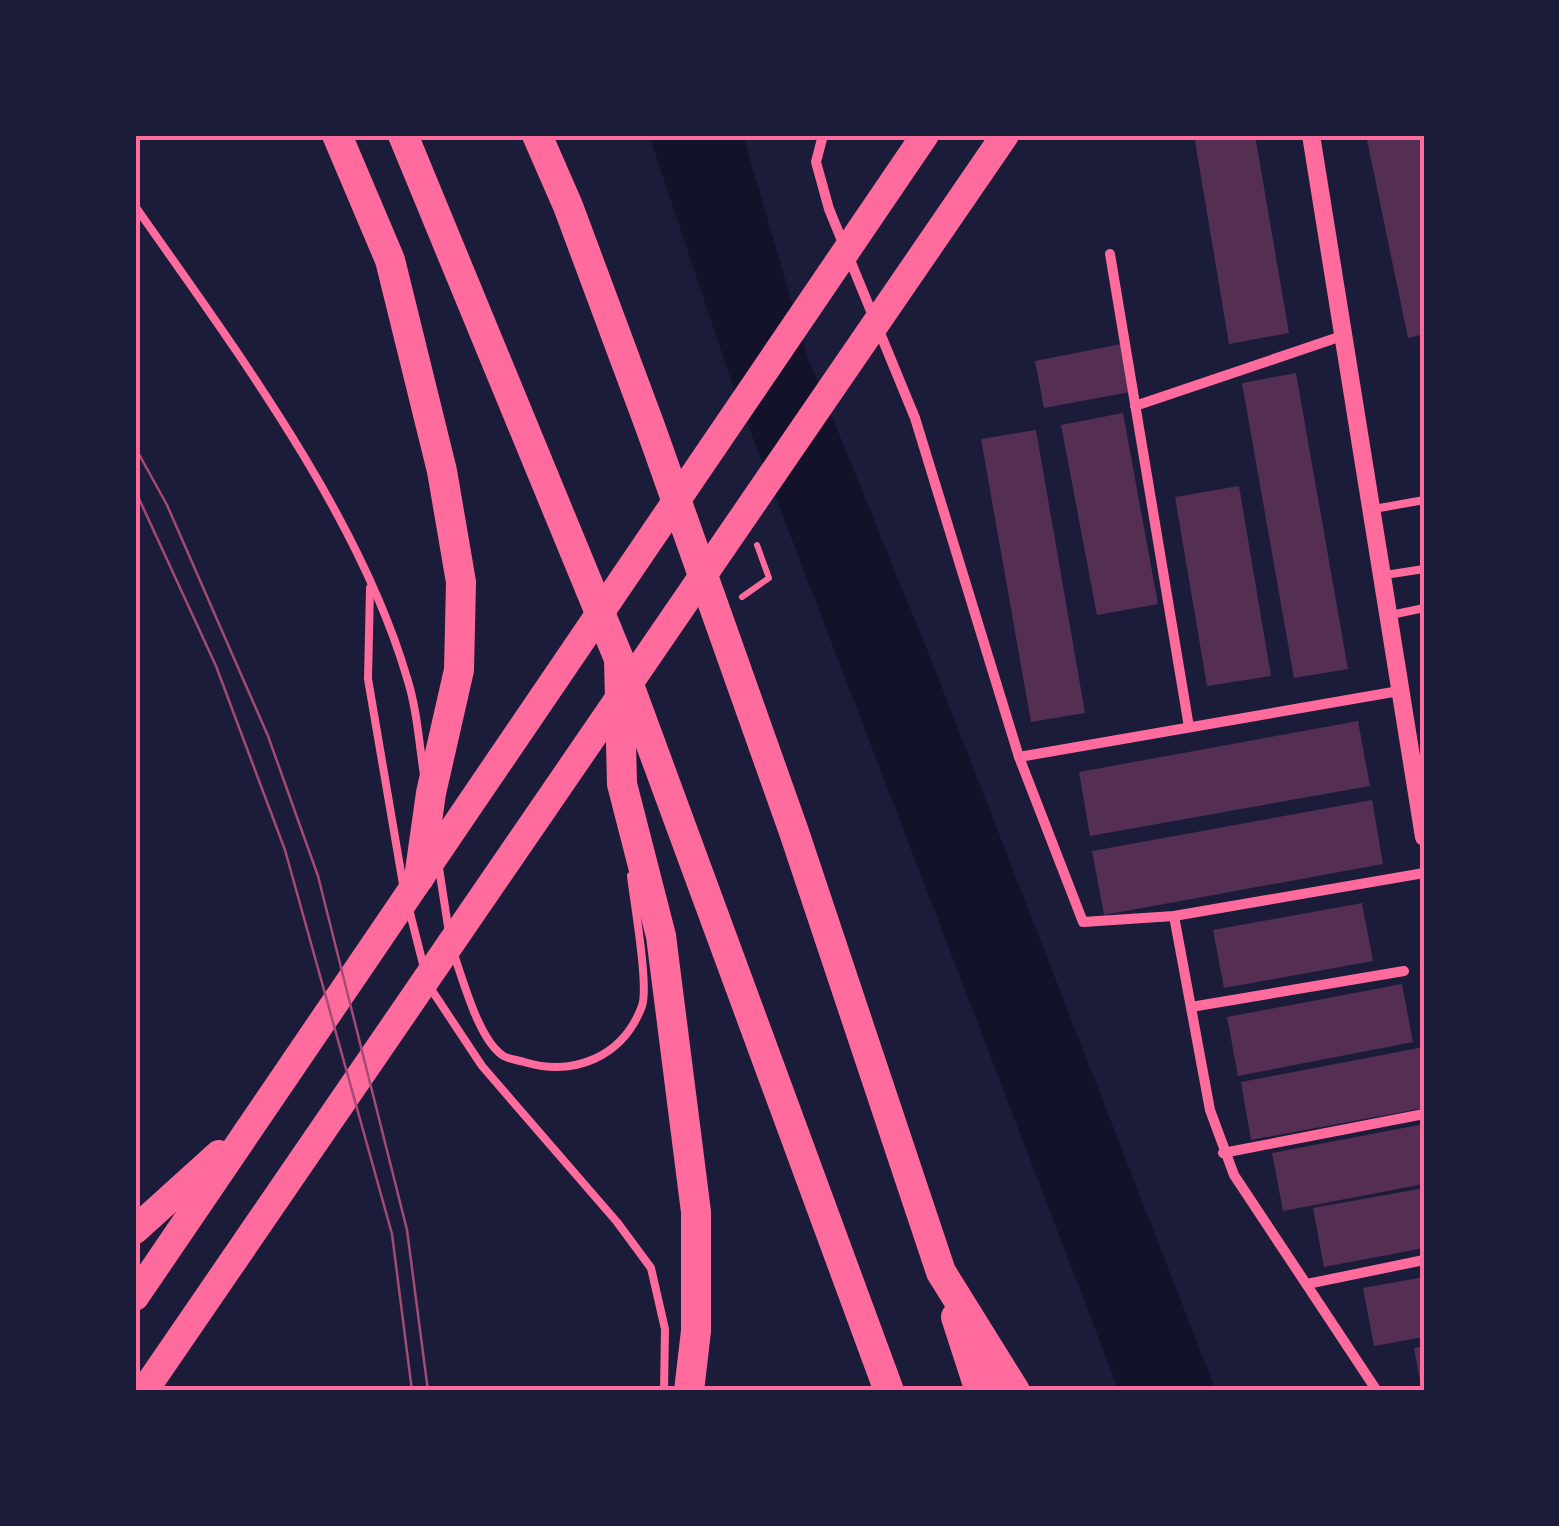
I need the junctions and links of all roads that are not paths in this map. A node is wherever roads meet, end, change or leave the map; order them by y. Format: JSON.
{"nodes":[{"id":1,"x":336,"y":135,"type":"edge"},
{"id":2,"x":403,"y":135,"type":"edge"},
{"id":3,"x":536,"y":135,"type":"edge"},
{"id":4,"x":823,"y":135,"type":"edge"},
{"id":5,"x":925,"y":135,"type":"edge"},
{"id":6,"x":1005,"y":135,"type":"edge"},
{"id":7,"x":1311,"y":135,"type":"edge"},
{"id":8,"x":135,"y":206,"type":"edge"},
{"id":9,"x":1110,"y":254,"type":"dead end"},
{"id":10,"x":1342,"y":336,"type":"junction"},
{"id":11,"x":1135,"y":406,"type":"junction"},
{"id":12,"x":1424,"y":500,"type":"edge"},
{"id":13,"x":1369,"y":510,"type":"junction"},
{"id":14,"x":1424,"y":568,"type":"edge"},
{"id":15,"x":1380,"y":576,"type":"junction"},
{"id":16,"x":370,"y":583,"type":"junction"},
{"id":17,"x":1424,"y":608,"type":"edge"},
{"id":18,"x":1386,"y":616,"type":"junction"},
{"id":19,"x":619,"y":659,"type":"junction"},
{"id":20,"x":1399,"y":691,"type":"junction"},
{"id":21,"x":1189,"y":727,"type":"junction"},
{"id":22,"x":1019,"y":756,"type":"junction"},
{"id":23,"x":622,"y":784,"type":"junction"},
{"id":24,"x":1424,"y":837,"type":"edge"},
{"id":25,"x":1424,"y":872,"type":"edge"},
{"id":26,"x":419,"y":878,"type":"junction"},
{"id":27,"x":1174,"y":916,"type":"junction"},
{"id":28,"x":1404,"y":971,"type":"dead end"},
{"id":29,"x":1191,"y":1007,"type":"junction"},
{"id":30,"x":1424,"y":1114,"type":"edge"},
{"id":31,"x":253,"y":1124,"type":"junction"},
{"id":32,"x":1223,"y":1153,"type":"junction"},
{"id":33,"x":135,"y":1230,"type":"edge"},
{"id":34,"x":1424,"y":1260,"type":"edge"},
{"id":35,"x":940,"y":1272,"type":"junction"},
{"id":36,"x":1306,"y":1284,"type":"junction"},
{"id":37,"x":135,"y":1298,"type":"edge"},
{"id":38,"x":144,"y":1391,"type":"edge"},
{"id":39,"x":664,"y":1391,"type":"edge"},
{"id":40,"x":688,"y":1391,"type":"edge"},
{"id":41,"x":889,"y":1391,"type":"edge"},
{"id":42,"x":980,"y":1391,"type":"edge"},
{"id":43,"x":1015,"y":1391,"type":"edge"},
{"id":44,"x":1377,"y":1391,"type":"edge"}],
"edges":[{"from":1,"to":26,"type":"highway"},
{"from":2,"to":19,"type":"highway"},
{"from":3,"to":35,"type":"highway"},
{"from":4,"to":22,"type":"street"},
{"from":5,"to":26,"type":"highway"},
{"from":6,"to":38,"type":"highway"},
{"from":7,"to":10,"type":"street"},
{"from":8,"to":16,"type":"lane"},
{"from":9,"to":11,"type":"street"},
{"from":10,"to":11,"type":"street"},
{"from":10,"to":13,"type":"street"},
{"from":11,"to":21,"type":"street"},
{"from":12,"to":13,"type":"lane"},
{"from":13,"to":15,"type":"street"},
{"from":14,"to":15,"type":"lane"},
{"from":15,"to":18,"type":"street"},
{"from":16,"to":23,"type":"lane"},
{"from":16,"to":39,"type":"lane"},
{"from":17,"to":18,"type":"lane"},
{"from":18,"to":20,"type":"street"},
{"from":19,"to":23,"type":"highway"},
{"from":19,"to":41,"type":"highway"},
{"from":20,"to":21,"type":"street"},
{"from":20,"to":24,"type":"street"},
{"from":21,"to":22,"type":"street"},
{"from":22,"to":27,"type":"street"},
{"from":23,"to":40,"type":"highway"},
{"from":25,"to":27,"type":"street"},
{"from":26,"to":31,"type":"highway"},
{"from":27,"to":29,"type":"street"},
{"from":28,"to":29,"type":"street"},
{"from":29,"to":32,"type":"street"},
{"from":30,"to":32,"type":"street"},
{"from":31,"to":33,"type":"highway"},
{"from":31,"to":37,"type":"highway"},
{"from":32,"to":36,"type":"street"},
{"from":34,"to":36,"type":"street"},
{"from":35,"to":42,"type":"highway"},
{"from":35,"to":43,"type":"highway"},
{"from":36,"to":44,"type":"street"}]}
